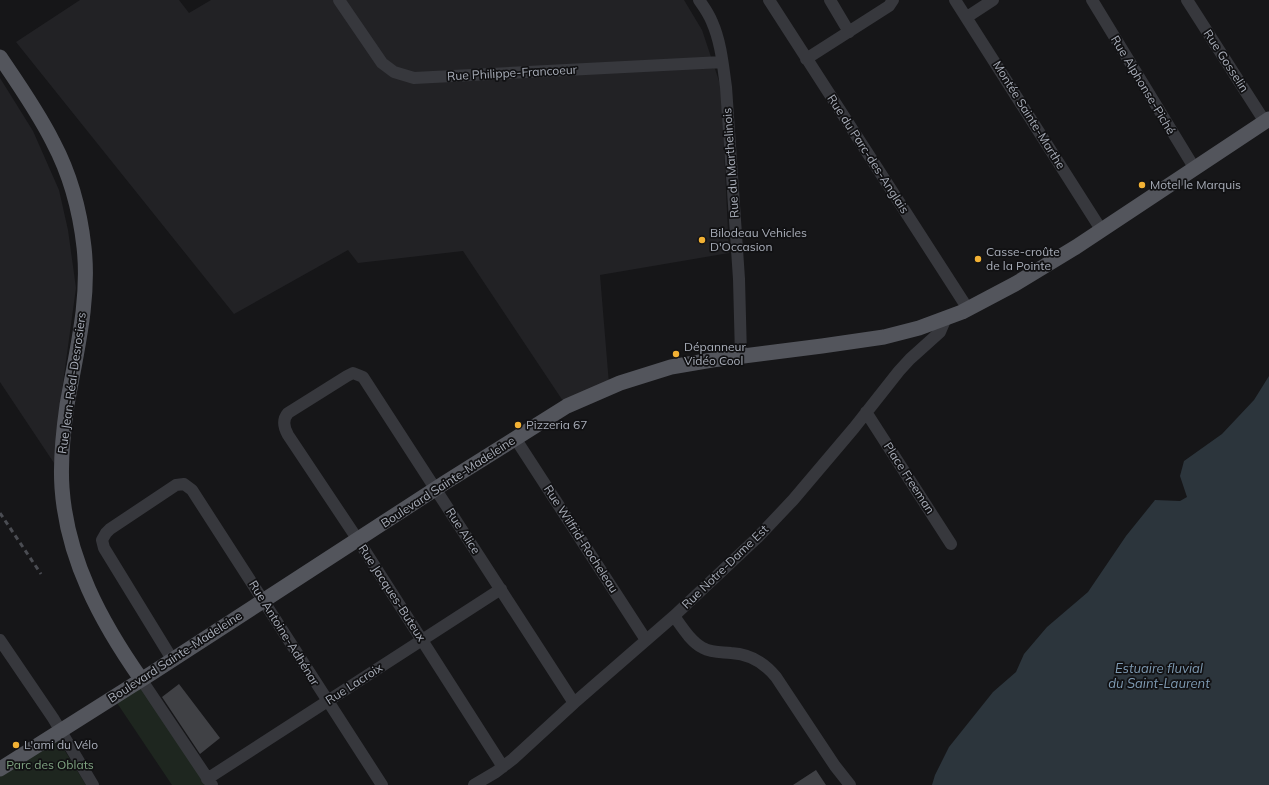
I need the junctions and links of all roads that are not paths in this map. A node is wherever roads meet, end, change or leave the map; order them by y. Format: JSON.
{"nodes":[{"id":1,"x":338,"y":0,"type":"edge"},
{"id":2,"x":699,"y":0,"type":"edge"},
{"id":3,"x":768,"y":0,"type":"edge"},
{"id":4,"x":830,"y":0,"type":"edge"},
{"id":5,"x":893,"y":0,"type":"edge"},
{"id":6,"x":955,"y":0,"type":"edge"},
{"id":7,"x":992,"y":0,"type":"edge"},
{"id":8,"x":1092,"y":0,"type":"edge"},
{"id":9,"x":1187,"y":0,"type":"edge"},
{"id":10,"x":967,"y":18,"type":"junction"},
{"id":11,"x":849,"y":32,"type":"junction"},
{"id":12,"x":0,"y":58,"type":"edge"},
{"id":13,"x":806,"y":59,"type":"junction"},
{"id":14,"x":722,"y":62,"type":"junction"},
{"id":15,"x":1267,"y":121,"type":"edge"},
{"id":16,"x":1195,"y":169,"type":"junction"},
{"id":17,"x":1102,"y":230,"type":"junction"},
{"id":18,"x":968,"y":309,"type":"junction"},
{"id":19,"x":946,"y":318,"type":"junction"},
{"id":20,"x":741,"y":356,"type":"junction"},
{"id":21,"x":866,"y":412,"type":"junction"},
{"id":22,"x":285,"y":418,"type":"joint"},
{"id":23,"x":515,"y":438,"type":"junction"},
{"id":24,"x":436,"y":489,"type":"junction"},
{"id":25,"x":358,"y":540,"type":"junction"},
{"id":26,"x":951,"y":544,"type":"dead end"},
{"id":27,"x":501,"y":590,"type":"junction"},
{"id":28,"x":264,"y":600,"type":"junction"},
{"id":29,"x":674,"y":616,"type":"junction"},
{"id":30,"x":0,"y":640,"type":"edge"},
{"id":31,"x":423,"y":640,"type":"junction"},
{"id":32,"x":646,"y":640,"type":"junction"},
{"id":33,"x":172,"y":659,"type":"junction"},
{"id":34,"x":141,"y":679,"type":"junction"},
{"id":35,"x":327,"y":702,"type":"junction"},
{"id":36,"x":574,"y":703,"type":"junction"},
{"id":37,"x":61,"y":730,"type":"junction"},
{"id":38,"x":503,"y":767,"type":"junction"},
{"id":39,"x":0,"y":769,"type":"edge"},
{"id":40,"x":210,"y":782,"type":"edge"},
{"id":41,"x":93,"y":785,"type":"edge"},
{"id":42,"x":382,"y":785,"type":"edge"},
{"id":43,"x":474,"y":785,"type":"edge"},
{"id":44,"x":850,"y":785,"type":"edge"}],
"edges":[{"from":1,"to":14,"type":"street","name":"Rue Philippe-Francoeur"},
{"from":2,"to":14,"type":"street","name":"Rue du Marthelinois"},
{"from":3,"to":13,"type":"street","name":"Rue du Parc-des-Anglais"},
{"from":4,"to":11,"type":"street"},
{"from":5,"to":11,"type":"street"},
{"from":6,"to":10,"type":"street","name":"Montée Sainte-Marthe"},
{"from":7,"to":10,"type":"street"},
{"from":8,"to":16,"type":"street","name":"Rue Alphonse-Piché"},
{"from":9,"to":15,"type":"street","name":"Rue Gosselin"},
{"from":10,"to":17,"type":"street","name":"Montée Sainte-Marthe"},
{"from":11,"to":13,"type":"street"},
{"from":12,"to":34,"type":"main road","name":"Rue Jean-Réal-Desrosiers"},
{"from":13,"to":18,"type":"street","name":"Rue du Parc-des-Anglais"},
{"from":14,"to":20,"type":"street","name":"Rue du Marthelinois"},
{"from":15,"to":16,"type":"main road"},
{"from":16,"to":17,"type":"main road"},
{"from":17,"to":18,"type":"main road"},
{"from":18,"to":19,"type":"main road","name":"Boulevard Sainte-Madeleine"},
{"from":19,"to":20,"type":"main road","name":"Boulevard Sainte-Madeleine"},
{"from":19,"to":21,"type":"street","name":"Rue Notre-Dame Est"},
{"from":20,"to":23,"type":"main road","name":"Boulevard Sainte-Madeleine"},
{"from":21,"to":26,"type":"street","name":"Place Freeman"},
{"from":21,"to":29,"type":"street","name":"Rue Notre-Dame Est"},
{"from":22,"to":24,"type":"street","name":"Rue Alice"},
{"from":22,"to":25,"type":"street","name":"Rue Jacques-Buteux"},
{"from":23,"to":24,"type":"main road","name":"Boulevard Sainte-Madeleine"},
{"from":23,"to":32,"type":"street","name":"Rue Wilfrid-Rocheleau"},
{"from":24,"to":25,"type":"main road","name":"Boulevard Sainte-Madeleine"},
{"from":24,"to":27,"type":"street","name":"Rue Alice"},
{"from":25,"to":28,"type":"main road","name":"Boulevard Sainte-Madeleine"},
{"from":25,"to":31,"type":"street","name":"Rue Jacques-Buteux"},
{"from":27,"to":31,"type":"street","name":"Rue Lacroix"},
{"from":27,"to":36,"type":"street","name":"Rue Alice"},
{"from":28,"to":33,"type":"main road","name":"Boulevard Sainte-Madeleine"},
{"from":28,"to":33,"type":"street","name":"Rue Antoine-Adhénar"},
{"from":28,"to":35,"type":"street","name":"Rue Antoine-Adhénar"},
{"from":29,"to":32,"type":"street","name":"Rue Notre-Dame Est"},
{"from":29,"to":44,"type":"street"},
{"from":30,"to":37,"type":"street"},
{"from":31,"to":35,"type":"street","name":"Rue Lacroix"},
{"from":31,"to":38,"type":"street","name":"Rue Jacques-Buteux"},
{"from":32,"to":36,"type":"street","name":"Rue Notre-Dame Est"},
{"from":33,"to":34,"type":"main road","name":"Boulevard Sainte-Madeleine"},
{"from":34,"to":37,"type":"main road","name":"Boulevard Sainte-Madeleine"},
{"from":34,"to":40,"type":"street","name":"Rue Jean-Réal-Desrosiers"},
{"from":35,"to":40,"type":"street","name":"Rue Lacroix"},
{"from":35,"to":42,"type":"street","name":"Rue Antoine-Adhénar"},
{"from":36,"to":38,"type":"street","name":"Rue Notre-Dame Est"},
{"from":37,"to":39,"type":"main road","name":"Boulevard Sainte-Madeleine"},
{"from":37,"to":41,"type":"street"},
{"from":38,"to":43,"type":"street","name":"Rue Notre-Dame Est"}]}
